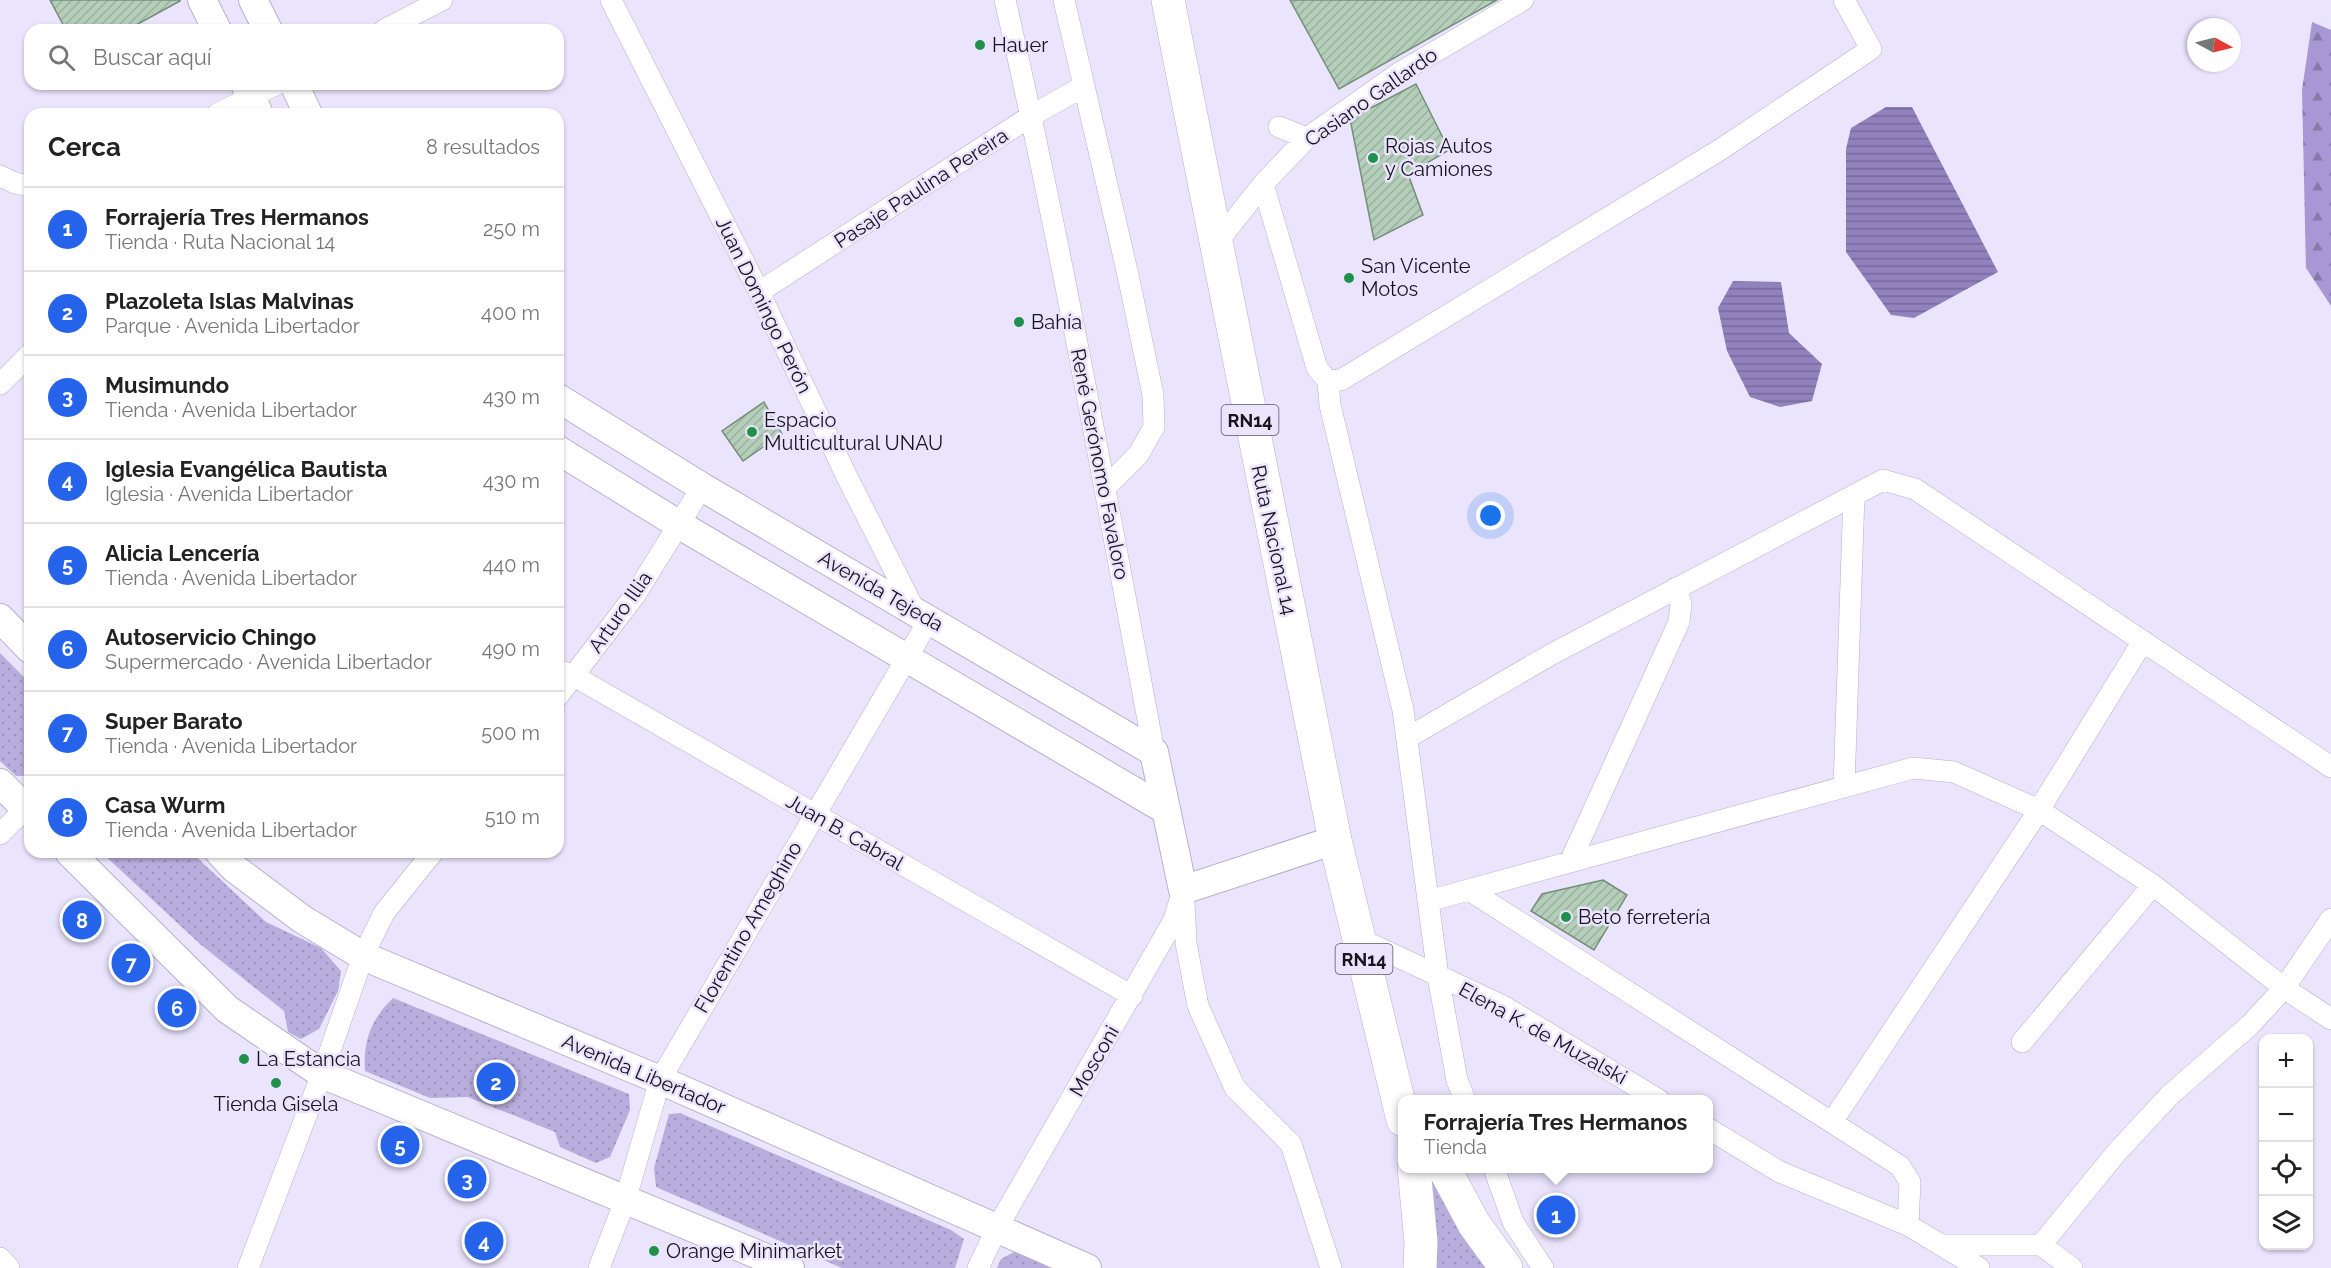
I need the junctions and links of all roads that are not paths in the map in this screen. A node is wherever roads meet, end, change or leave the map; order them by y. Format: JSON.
{"nodes":[{"id":1,"x":202,"y":0,"type":"edge"},
{"id":2,"x":252,"y":0,"type":"edge"},
{"id":3,"x":442,"y":0,"type":"edge"},
{"id":4,"x":611,"y":0,"type":"edge"},
{"id":5,"x":1005,"y":0,"type":"edge"},
{"id":6,"x":1065,"y":0,"type":"edge"},
{"id":7,"x":1168,"y":0,"type":"edge"},
{"id":8,"x":1523,"y":0,"type":"edge"},
{"id":9,"x":1845,"y":0,"type":"edge"},
{"id":10,"x":214,"y":24,"type":"edge"},
{"id":11,"x":265,"y":24,"type":"edge"},
{"id":12,"x":396,"y":24,"type":"edge"},
{"id":13,"x":1084,"y":86,"type":"junction"},
{"id":14,"x":266,"y":90,"type":"edge"},
{"id":15,"x":297,"y":90,"type":"edge"},
{"id":16,"x":252,"y":98,"type":"edge"},
{"id":17,"x":230,"y":108,"type":"edge"},
{"id":18,"x":305,"y":108,"type":"edge"},
{"id":19,"x":1032,"y":116,"type":"junction"},
{"id":20,"x":1279,"y":127,"type":"dead end"},
{"id":21,"x":1307,"y":138,"type":"junction"},
{"id":22,"x":0,"y":176,"type":"edge"},
{"id":23,"x":1263,"y":184,"type":"junction"},
{"id":24,"x":24,"y":185,"type":"edge"},
{"id":25,"x":1215,"y":245,"type":"junction"},
{"id":26,"x":759,"y":292,"type":"junction"},
{"id":27,"x":24,"y":360,"type":"edge"},
{"id":28,"x":1328,"y":381,"type":"junction"},
{"id":29,"x":0,"y":384,"type":"edge"},
{"id":30,"x":564,"y":402,"type":"edge"},
{"id":31,"x":564,"y":454,"type":"edge"},
{"id":32,"x":702,"y":487,"type":"junction"},
{"id":33,"x":1105,"y":488,"type":"junction"},
{"id":34,"x":1854,"y":495,"type":"junction"},
{"id":35,"x":678,"y":524,"type":"junction"},
{"id":36,"x":1676,"y":588,"type":"junction"},
{"id":37,"x":922,"y":615,"type":"junction"},
{"id":38,"x":0,"y":618,"type":"edge"},
{"id":39,"x":2143,"y":641,"type":"junction"},
{"id":40,"x":24,"y":643,"type":"edge"},
{"id":41,"x":907,"y":659,"type":"junction"},
{"id":42,"x":566,"y":673,"type":"edge"},
{"id":43,"x":1407,"y":738,"type":"junction"},
{"id":44,"x":1154,"y":752,"type":"junction"},
{"id":45,"x":2331,"y":767,"type":"edge"},
{"id":46,"x":0,"y":783,"type":"edge"},
{"id":47,"x":1844,"y":787,"type":"junction"},
{"id":48,"x":24,"y":805,"type":"edge"},
{"id":49,"x":1166,"y":810,"type":"junction"},
{"id":50,"x":2039,"y":810,"type":"junction"},
{"id":51,"x":24,"y":813,"type":"edge"},
{"id":52,"x":813,"y":814,"type":"junction"},
{"id":53,"x":0,"y":834,"type":"edge"},
{"id":54,"x":1335,"y":840,"type":"junction"},
{"id":55,"x":75,"y":858,"type":"edge"},
{"id":56,"x":225,"y":858,"type":"edge"},
{"id":57,"x":428,"y":858,"type":"edge"},
{"id":58,"x":1570,"y":862,"type":"junction"},
{"id":59,"x":2153,"y":885,"type":"junction"},
{"id":60,"x":1183,"y":890,"type":"junction"},
{"id":61,"x":1469,"y":890,"type":"junction"},
{"id":62,"x":1428,"y":901,"type":"junction"},
{"id":63,"x":2331,"y":919,"type":"edge"},
{"id":64,"x":1360,"y":939,"type":"junction"},
{"id":65,"x":363,"y":956,"type":"junction"},
{"id":66,"x":1438,"y":976,"type":"junction"},
{"id":67,"x":2284,"y":988,"type":"junction"},
{"id":68,"x":1132,"y":996,"type":"junction"},
{"id":69,"x":2331,"y":1019,"type":"edge"},
{"id":70,"x":2022,"y":1042,"type":"dead end"},
{"id":71,"x":322,"y":1074,"type":"junction"},
{"id":72,"x":660,"y":1080,"type":"junction"},
{"id":73,"x":1400,"y":1088,"type":"edge"},
{"id":74,"x":1463,"y":1095,"type":"edge"},
{"id":75,"x":1651,"y":1095,"type":"edge"},
{"id":76,"x":1832,"y":1122,"type":"junction"},
{"id":77,"x":1713,"y":1131,"type":"edge"},
{"id":78,"x":1414,"y":1173,"type":"edge"},
{"id":79,"x":1447,"y":1173,"type":"edge"},
{"id":80,"x":1496,"y":1173,"type":"edge"},
{"id":81,"x":625,"y":1201,"type":"junction"},
{"id":82,"x":1908,"y":1224,"type":"junction"},
{"id":83,"x":997,"y":1228,"type":"junction"},
{"id":84,"x":1944,"y":1245,"type":"junction"},
{"id":85,"x":2041,"y":1245,"type":"junction"},
{"id":86,"x":0,"y":1258,"type":"edge"},
{"id":87,"x":9,"y":1268,"type":"edge"},
{"id":88,"x":248,"y":1268,"type":"edge"},
{"id":89,"x":599,"y":1268,"type":"edge"},
{"id":90,"x":790,"y":1268,"type":"edge"},
{"id":91,"x":978,"y":1268,"type":"edge"},
{"id":92,"x":1087,"y":1268,"type":"edge"},
{"id":93,"x":1331,"y":1268,"type":"edge"},
{"id":94,"x":1420,"y":1268,"type":"edge"},
{"id":95,"x":1506,"y":1268,"type":"edge"},
{"id":96,"x":1543,"y":1268,"type":"edge"},
{"id":97,"x":1979,"y":1268,"type":"edge"},
{"id":98,"x":2072,"y":1268,"type":"edge"}],
"edges":[{"from":1,"to":10,"type":"main road"},
{"from":2,"to":11,"type":"main road"},
{"from":3,"to":12,"type":"street"},
{"from":4,"to":26,"type":"street","name":"Juan Domingo Perón"},
{"from":5,"to":19,"type":"street","name":"René Gerónomo Favaloro"},
{"from":6,"to":13,"type":"street"},
{"from":7,"to":25,"type":"highway","name":"Ruta Nacional 14","number":"RN14"},
{"from":8,"to":21,"type":"street","name":"Casiano Gallardo"},
{"from":9,"to":28,"type":"street"},
{"from":13,"to":19,"type":"street","name":"Pasaje Paulina Pereira"},
{"from":13,"to":33,"type":"street"},
{"from":14,"to":16,"type":"street"},
{"from":15,"to":18,"type":"main road"},
{"from":16,"to":17,"type":"street"},
{"from":19,"to":26,"type":"street","name":"Pasaje Paulina Pereira"},
{"from":19,"to":33,"type":"street","name":"René Gerónomo Favaloro"},
{"from":20,"to":21,"type":"street"},
{"from":21,"to":23,"type":"street","name":"Casiano Gallardo"},
{"from":22,"to":24,"type":"street"},
{"from":23,"to":25,"type":"street","name":"Casiano Gallardo"},
{"from":23,"to":28,"type":"street"},
{"from":25,"to":54,"type":"highway","name":"Ruta Nacional 14","number":"RN14"},
{"from":26,"to":37,"type":"street","name":"Juan Domingo Perón"},
{"from":27,"to":29,"type":"street"},
{"from":28,"to":43,"type":"street"},
{"from":30,"to":32,"type":"main road","name":"Avenida Tejeda"},
{"from":31,"to":35,"type":"main road"},
{"from":32,"to":35,"type":"street","name":"Arturo Illia"},
{"from":32,"to":37,"type":"main road","name":"Avenida Tejeda"},
{"from":33,"to":44,"type":"street","name":"René Gerónomo Favaloro"},
{"from":34,"to":36,"type":"street"},
{"from":34,"to":39,"type":"street"},
{"from":34,"to":47,"type":"street"},
{"from":35,"to":41,"type":"main road"},
{"from":35,"to":42,"type":"street","name":"Arturo Illia"},
{"from":36,"to":43,"type":"street"},
{"from":36,"to":58,"type":"street"},
{"from":37,"to":41,"type":"street","name":"Florentino Ameghino"},
{"from":37,"to":44,"type":"main road","name":"Avenida Tejeda"},
{"from":38,"to":40,"type":"main road"},
{"from":39,"to":45,"type":"street"},
{"from":39,"to":50,"type":"street"},
{"from":41,"to":49,"type":"main road"},
{"from":41,"to":52,"type":"street","name":"Florentino Ameghino"},
{"from":42,"to":52,"type":"street","name":"Juan B. Cabral"},
{"from":43,"to":62,"type":"street"},
{"from":44,"to":49,"type":"main road"},
{"from":46,"to":48,"type":"main road"},
{"from":47,"to":50,"type":"street"},
{"from":47,"to":58,"type":"street"},
{"from":49,"to":60,"type":"main road"},
{"from":50,"to":59,"type":"street"},
{"from":50,"to":76,"type":"street"},
{"from":51,"to":53,"type":"street"},
{"from":52,"to":68,"type":"street","name":"Juan B. Cabral"},
{"from":52,"to":72,"type":"street","name":"Florentino Ameghino"},
{"from":54,"to":60,"type":"main road"},
{"from":54,"to":64,"type":"highway","name":"Ruta Nacional 14","number":"RN14"},
{"from":55,"to":71,"type":"main road"},
{"from":56,"to":65,"type":"main road","name":"Avenida Libertador"},
{"from":57,"to":65,"type":"street"},
{"from":58,"to":61,"type":"street"},
{"from":59,"to":67,"type":"street"},
{"from":59,"to":70,"type":"street"},
{"from":60,"to":68,"type":"street","name":"Mosconi"},
{"from":60,"to":93,"type":"street"},
{"from":61,"to":62,"type":"street"},
{"from":61,"to":76,"type":"street"},
{"from":62,"to":66,"type":"street"},
{"from":63,"to":67,"type":"street"},
{"from":64,"to":66,"type":"street","name":"Elena K. de Muzalski"},
{"from":64,"to":73,"type":"highway","name":"Ruta Nacional 14","number":"RN14"},
{"from":65,"to":71,"type":"street"},
{"from":65,"to":72,"type":"main road","name":"Avenida Libertador"},
{"from":66,"to":74,"type":"street"},
{"from":66,"to":75,"type":"street","name":"Elena K. de Muzalski"},
{"from":67,"to":69,"type":"street"},
{"from":67,"to":85,"type":"street"},
{"from":68,"to":83,"type":"street","name":"Mosconi"},
{"from":71,"to":81,"type":"main road"},
{"from":71,"to":88,"type":"street"},
{"from":72,"to":81,"type":"street","name":"Florentino Ameghino"},
{"from":72,"to":83,"type":"main road","name":"Avenida Libertador"},
{"from":76,"to":82,"type":"street"},
{"from":77,"to":82,"type":"street"},
{"from":78,"to":94,"type":"highway"},
{"from":79,"to":95,"type":"highway"},
{"from":80,"to":96,"type":"street"},
{"from":81,"to":89,"type":"street","name":"Florentino Ameghino"},
{"from":81,"to":90,"type":"main road"},
{"from":82,"to":84,"type":"street"},
{"from":83,"to":91,"type":"street","name":"Mosconi"},
{"from":83,"to":92,"type":"main road","name":"Avenida Libertador"},
{"from":84,"to":85,"type":"street"},
{"from":84,"to":97,"type":"street"},
{"from":85,"to":98,"type":"street"},
{"from":86,"to":87,"type":"street"}]}
